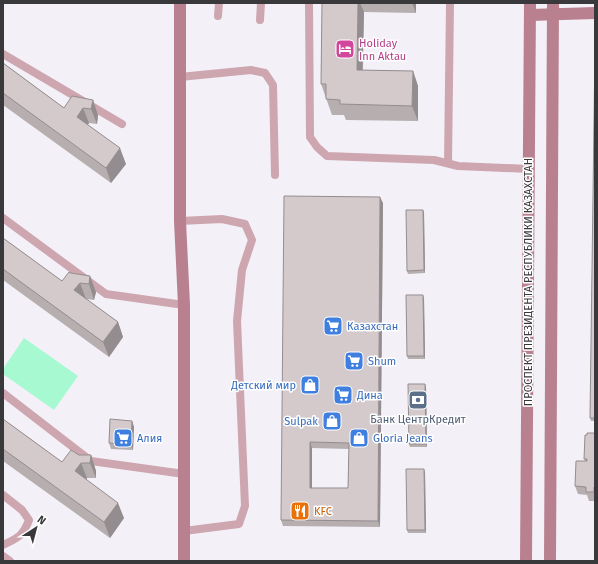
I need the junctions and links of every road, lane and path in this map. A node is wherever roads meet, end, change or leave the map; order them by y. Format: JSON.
{"nodes":[{"id":1,"x":180,"y":3,"type":"edge"},
{"id":2,"x":219,"y":3,"type":"edge"},
{"id":3,"x":261,"y":3,"type":"edge"},
{"id":4,"x":309,"y":3,"type":"edge"},
{"id":5,"x":450,"y":3,"type":"edge"},
{"id":6,"x":553,"y":8,"type":"edge"},
{"id":7,"x":530,"y":9,"type":"edge"},
{"id":8,"x":595,"y":13,"type":"edge"},
{"id":9,"x":218,"y":16,"type":"dead end"},
{"id":10,"x":260,"y":20,"type":"dead end"},
{"id":11,"x":3,"y":54,"type":"edge"},
{"id":12,"x":180,"y":77,"type":"junction"},
{"id":13,"x":122,"y":124,"type":"dead end"},
{"id":14,"x":448,"y":164,"type":"junction"},
{"id":15,"x":529,"y":169,"type":"junction"},
{"id":16,"x":275,"y":175,"type":"dead end"},
{"id":17,"x":3,"y":218,"type":"edge"},
{"id":18,"x":180,"y":220,"type":"junction"},
{"id":19,"x":184,"y":305,"type":"junction"},
{"id":20,"x":3,"y":393,"type":"edge"},
{"id":21,"x":184,"y":474,"type":"junction"},
{"id":22,"x":3,"y":495,"type":"edge"},
{"id":23,"x":184,"y":531,"type":"junction"},
{"id":24,"x":3,"y":545,"type":"edge"},
{"id":25,"x":3,"y":556,"type":"edge"},
{"id":26,"x":10,"y":561,"type":"edge"},
{"id":27,"x":184,"y":561,"type":"edge"},
{"id":28,"x":526,"y":561,"type":"edge"},
{"id":29,"x":550,"y":561,"type":"edge"}],
"edges":[{"from":1,"to":12,"type":"main road"},
{"from":2,"to":9,"type":"lane"},
{"from":3,"to":10,"type":"lane"},
{"from":4,"to":14,"type":"lane"},
{"from":5,"to":14,"type":"lane"},
{"from":6,"to":7,"type":"main road"},
{"from":6,"to":8,"type":"main road"},
{"from":6,"to":29,"type":"main road"},
{"from":7,"to":15,"type":"main road","name":"ПРОСПЕКТ ПРЕЗИДЕНТА РЕСПУБЛИКИ КАЗАХСТАН"},
{"from":11,"to":13,"type":"lane"},
{"from":12,"to":16,"type":"lane"},
{"from":12,"to":18,"type":"main road"},
{"from":14,"to":15,"type":"lane"},
{"from":15,"to":28,"type":"main road","name":"ПРОСПЕКТ ПРЕЗИДЕНТА РЕСПУБЛИКИ КАЗАХСТАН"},
{"from":17,"to":19,"type":"lane"},
{"from":18,"to":19,"type":"main road"},
{"from":18,"to":23,"type":"lane"},
{"from":19,"to":21,"type":"main road"},
{"from":20,"to":21,"type":"lane"},
{"from":21,"to":23,"type":"main road"},
{"from":22,"to":24,"type":"lane"},
{"from":23,"to":27,"type":"main road"},
{"from":25,"to":26,"type":"lane"}]}
